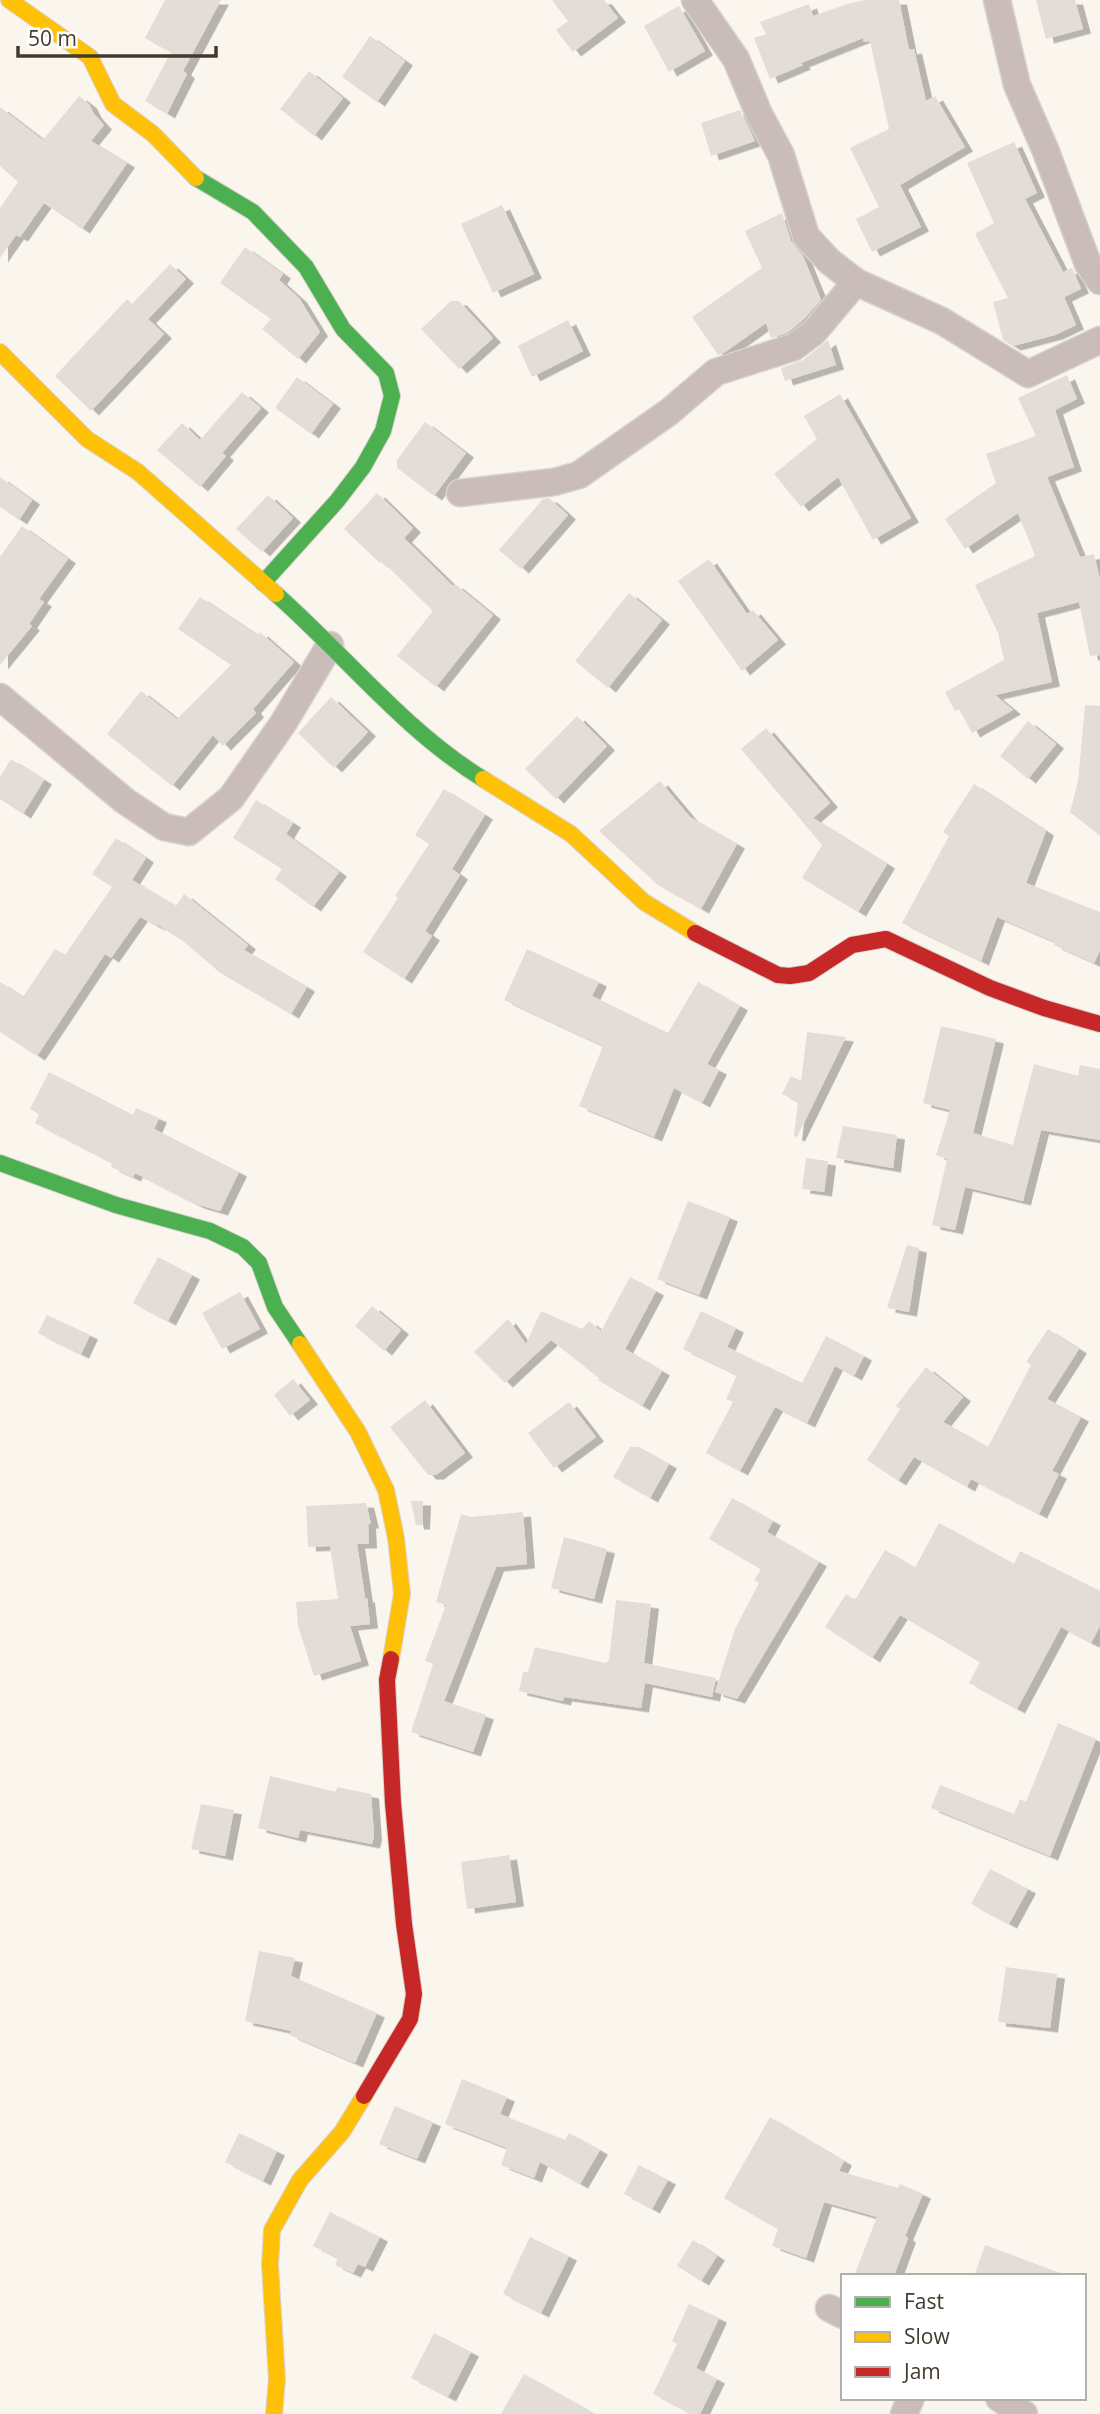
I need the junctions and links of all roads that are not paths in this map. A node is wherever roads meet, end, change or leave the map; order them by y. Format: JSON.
{"nodes":[{"id":1,"x":9,"y":0,"type":"edge"},
{"id":2,"x":695,"y":0,"type":"edge"},
{"id":3,"x":997,"y":0,"type":"edge"},
{"id":4,"x":1100,"y":281,"type":"edge"},
{"id":5,"x":856,"y":282,"type":"junction"},
{"id":6,"x":1100,"y":340,"type":"edge"},
{"id":7,"x":0,"y":352,"type":"edge"},
{"id":8,"x":460,"y":494,"type":"dead end"},
{"id":9,"x":263,"y":583,"type":"junction"},
{"id":10,"x":330,"y":645,"type":"junction"},
{"id":11,"x":0,"y":697,"type":"edge"},
{"id":12,"x":1100,"y":1024,"type":"edge"},
{"id":13,"x":0,"y":1163,"type":"edge"},
{"id":14,"x":1002,"y":2400,"type":"edge"},
{"id":15,"x":274,"y":2414,"type":"edge"},
{"id":16,"x":1024,"y":2414,"type":"edge"}],
"edges":[{"from":1,"to":9,"type":"street"},
{"from":2,"to":5,"type":"street"},
{"from":3,"to":4,"type":"street"},
{"from":5,"to":6,"type":"street"},
{"from":5,"to":8,"type":"street"},
{"from":7,"to":9,"type":"street"},
{"from":9,"to":10,"type":"street"},
{"from":10,"to":11,"type":"street"},
{"from":10,"to":12,"type":"street"},
{"from":13,"to":15,"type":"street"},
{"from":14,"to":16,"type":"street"}]}
